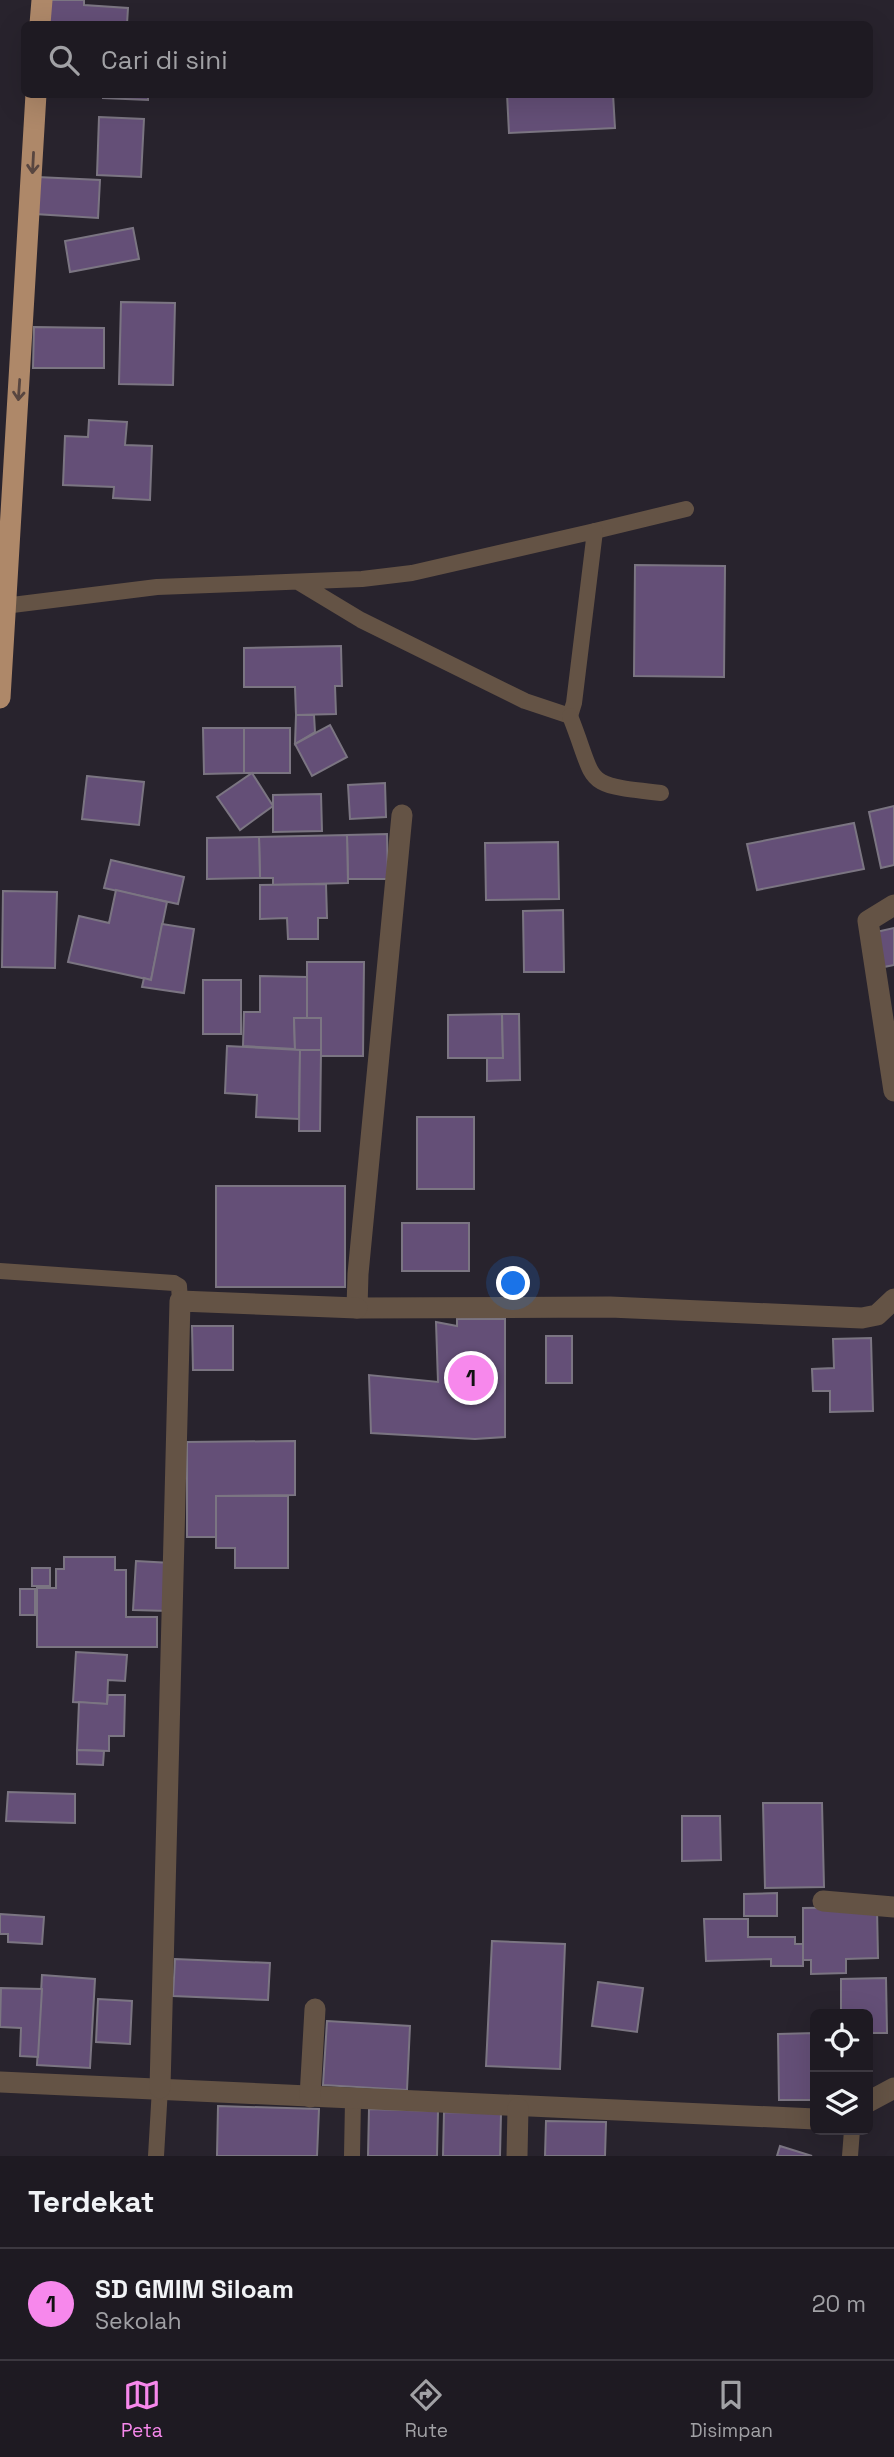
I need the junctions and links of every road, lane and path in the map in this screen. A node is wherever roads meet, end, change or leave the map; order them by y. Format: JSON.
{"nodes":[{"id":1,"x":42,"y":0,"type":"edge"},
{"id":2,"x":40,"y":21,"type":"edge"},
{"id":3,"x":36,"y":98,"type":"edge"},
{"id":4,"x":686,"y":509,"type":"dead end"},
{"id":5,"x":594,"y":531,"type":"junction"},
{"id":6,"x":298,"y":582,"type":"junction"},
{"id":7,"x":4,"y":606,"type":"junction"},
{"id":8,"x":0,"y":697,"type":"edge"},
{"id":9,"x":570,"y":716,"type":"junction"},
{"id":10,"x":661,"y":793,"type":"dead end"},
{"id":11,"x":402,"y":815,"type":"dead end"},
{"id":12,"x":894,"y":905,"type":"edge"},
{"id":13,"x":894,"y":1091,"type":"edge"},
{"id":14,"x":0,"y":1271,"type":"edge"},
{"id":15,"x":894,"y":1299,"type":"edge"},
{"id":16,"x":180,"y":1301,"type":"junction"},
{"id":17,"x":357,"y":1308,"type":"junction"},
{"id":18,"x":823,"y":1901,"type":"dead end"},
{"id":19,"x":894,"y":1906,"type":"edge"},
{"id":20,"x":316,"y":2009,"type":"dead end"},
{"id":21,"x":0,"y":2082,"type":"edge"},
{"id":22,"x":160,"y":2088,"type":"junction"},
{"id":23,"x":894,"y":2088,"type":"edge"},
{"id":24,"x":310,"y":2097,"type":"junction"},
{"id":25,"x":353,"y":2099,"type":"junction"},
{"id":26,"x":873,"y":2099,"type":"edge"},
{"id":27,"x":518,"y":2108,"type":"junction"},
{"id":28,"x":810,"y":2119,"type":"edge"},
{"id":29,"x":852,"y":2135,"type":"edge"},
{"id":30,"x":156,"y":2156,"type":"edge"},
{"id":31,"x":352,"y":2156,"type":"edge"},
{"id":32,"x":517,"y":2156,"type":"edge"},
{"id":33,"x":850,"y":2156,"type":"edge"}],
"edges":[{"from":1,"to":2,"type":"highway"},
{"from":3,"to":7,"type":"highway","one_way":true},
{"from":4,"to":5,"type":"lane"},
{"from":5,"to":6,"type":"lane"},
{"from":5,"to":9,"type":"lane"},
{"from":6,"to":7,"type":"lane"},
{"from":6,"to":9,"type":"lane"},
{"from":7,"to":8,"type":"highway"},
{"from":9,"to":10,"type":"lane"},
{"from":11,"to":17,"type":"street"},
{"from":12,"to":13,"type":"street"},
{"from":14,"to":16,"type":"lane"},
{"from":15,"to":17,"type":"street"},
{"from":16,"to":17,"type":"street"},
{"from":16,"to":22,"type":"street"},
{"from":18,"to":19,"type":"street"},
{"from":20,"to":24,"type":"street"},
{"from":21,"to":22,"type":"street"},
{"from":22,"to":24,"type":"street"},
{"from":22,"to":30,"type":"lane"},
{"from":23,"to":26,"type":"street"},
{"from":24,"to":25,"type":"street"},
{"from":25,"to":27,"type":"street"},
{"from":25,"to":31,"type":"lane"},
{"from":27,"to":28,"type":"street"},
{"from":27,"to":32,"type":"street"},
{"from":29,"to":33,"type":"lane"}]}
